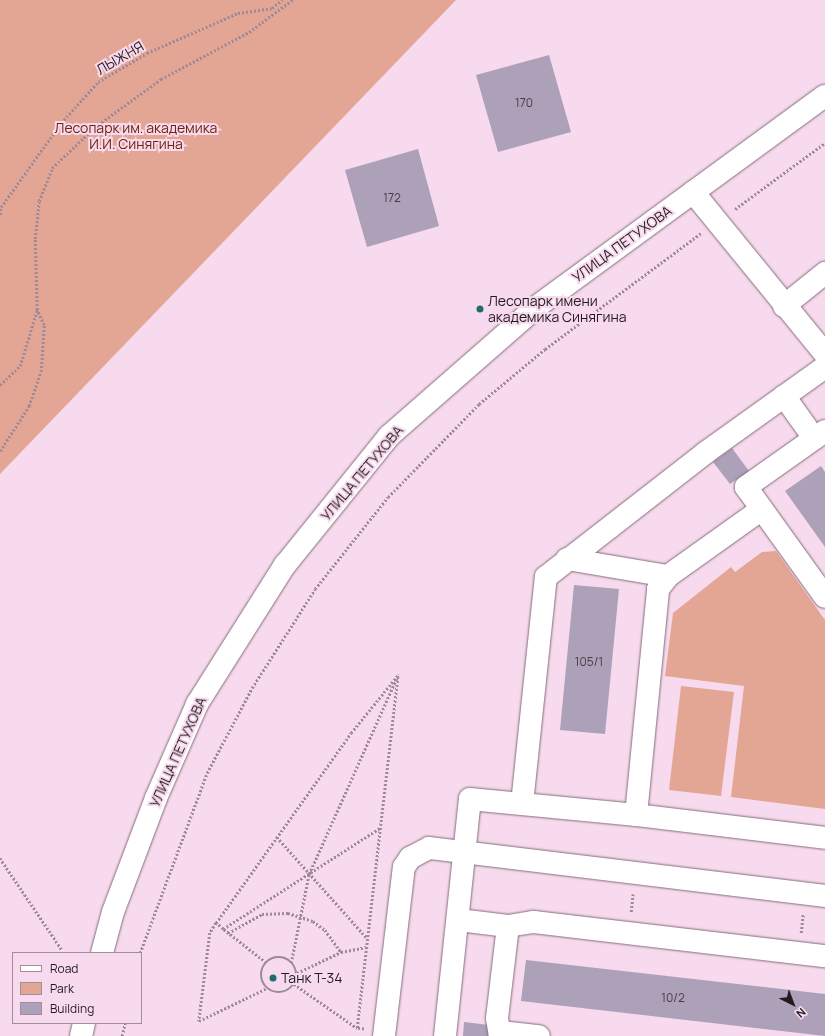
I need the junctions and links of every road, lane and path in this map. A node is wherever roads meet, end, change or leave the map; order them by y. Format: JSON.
{"nodes":[{"id":1,"x":282,"y":0,"type":"edge"},
{"id":2,"x":292,"y":0,"type":"edge"},
{"id":3,"x":825,"y":96,"type":"edge"},
{"id":4,"x":825,"y":143,"type":"edge"},
{"id":5,"x":693,"y":192,"type":"junction"},
{"id":6,"x":0,"y":215,"type":"edge"},
{"id":7,"x":717,"y":222,"type":"junction"},
{"id":8,"x":825,"y":273,"type":"edge"},
{"id":9,"x":784,"y":306,"type":"junction"},
{"id":10,"x":36,"y":310,"type":"junction"},
{"id":11,"x":825,"y":354,"type":"edge"},
{"id":12,"x":825,"y":367,"type":"edge"},
{"id":13,"x":0,"y":385,"type":"edge"},
{"id":14,"x":784,"y":396,"type":"junction"},
{"id":15,"x":820,"y":435,"type":"edge"},
{"id":16,"x":0,"y":450,"type":"edge"},
{"id":17,"x":762,"y":509,"type":"junction"},
{"id":18,"x":567,"y":559,"type":"junction"},
{"id":19,"x":668,"y":576,"type":"junction"},
{"id":20,"x":825,"y":597,"type":"edge"},
{"id":21,"x":398,"y":674,"type":"junction"},
{"id":22,"x":522,"y":804,"type":"junction"},
{"id":23,"x":636,"y":815,"type":"junction"},
{"id":24,"x":380,"y":827,"type":"junction"},
{"id":25,"x":277,"y":838,"type":"junction"},
{"id":26,"x":825,"y":838,"type":"edge"},
{"id":27,"x":465,"y":852,"type":"junction"},
{"id":28,"x":0,"y":858,"type":"edge"},
{"id":29,"x":636,"y":873,"type":"junction"},
{"id":30,"x":309,"y":874,"type":"junction"},
{"id":31,"x":815,"y":895,"type":"edge"},
{"id":32,"x":301,"y":916,"type":"junction"},
{"id":33,"x":459,"y":920,"type":"junction"},
{"id":34,"x":216,"y":923,"type":"junction"},
{"id":35,"x":508,"y":926,"type":"junction"},
{"id":36,"x":223,"y":929,"type":"junction"},
{"id":37,"x":629,"y":933,"type":"junction"},
{"id":38,"x":228,"y":934,"type":"junction"},
{"id":39,"x":368,"y":939,"type":"junction"},
{"id":40,"x":366,"y":947,"type":"junction"},
{"id":41,"x":62,"y":950,"type":"dead end"},
{"id":42,"x":102,"y":952,"type":"edge"},
{"id":43,"x":140,"y":952,"type":"edge"},
{"id":44,"x":341,"y":952,"type":"junction"},
{"id":45,"x":799,"y":953,"type":"junction"},
{"id":46,"x":825,"y":956,"type":"edge"},
{"id":47,"x":266,"y":963,"type":"junction"},
{"id":48,"x":291,"y":963,"type":"junction"},
{"id":49,"x":297,"y":974,"type":"junction"},
{"id":50,"x":294,"y":984,"type":"junction"},
{"id":51,"x":267,"y":988,"type":"junction"},
{"id":52,"x":84,"y":1024,"type":"edge"},
{"id":53,"x":125,"y":1024,"type":"edge"},
{"id":54,"x":357,"y":1028,"type":"junction"},
{"id":55,"x":384,"y":1034,"type":"edge"},
{"id":56,"x":500,"y":1034,"type":"edge"},
{"id":57,"x":81,"y":1036,"type":"edge"},
{"id":58,"x":122,"y":1036,"type":"edge"},
{"id":59,"x":445,"y":1036,"type":"edge"},
{"id":60,"x":538,"y":1036,"type":"edge"}],
"edges":[{"from":1,"to":6,"type":"path","name":"ЛЫЖНЯ"},
{"from":2,"to":10,"type":"path"},
{"from":3,"to":5,"type":"street","name":"УЛИЦА ПЕТУХОВА"},
{"from":4,"to":7,"type":"path"},
{"from":5,"to":7,"type":"street"},
{"from":5,"to":42,"type":"street","name":"УЛИЦА ПЕТУХОВА"},
{"from":7,"to":9,"type":"street"},
{"from":7,"to":43,"type":"path"},
{"from":8,"to":9,"type":"street"},
{"from":9,"to":11,"type":"street"},
{"from":10,"to":13,"type":"path"},
{"from":10,"to":16,"type":"path"},
{"from":12,"to":14,"type":"street"},
{"from":14,"to":15,"type":"street"},
{"from":14,"to":18,"type":"street"},
{"from":15,"to":17,"type":"street"},
{"from":17,"to":19,"type":"street"},
{"from":17,"to":20,"type":"street"},
{"from":18,"to":19,"type":"street"},
{"from":18,"to":22,"type":"street"},
{"from":19,"to":23,"type":"street"},
{"from":21,"to":24,"type":"path"},
{"from":21,"to":25,"type":"path"},
{"from":21,"to":30,"type":"path"},
{"from":22,"to":23,"type":"street"},
{"from":22,"to":27,"type":"street"},
{"from":23,"to":26,"type":"street"},
{"from":24,"to":30,"type":"path"},
{"from":24,"to":39,"type":"path"},
{"from":25,"to":30,"type":"path"},
{"from":25,"to":34,"type":"path"},
{"from":27,"to":29,"type":"street"},
{"from":27,"to":33,"type":"street"},
{"from":27,"to":55,"type":"street"},
{"from":28,"to":41,"type":"path"},
{"from":29,"to":31,"type":"street"},
{"from":29,"to":37,"type":"path"},
{"from":30,"to":32,"type":"path"},
{"from":30,"to":36,"type":"path"},
{"from":30,"to":39,"type":"path"},
{"from":31,"to":45,"type":"path"},
{"from":32,"to":38,"type":"path"},
{"from":32,"to":44,"type":"path"},
{"from":32,"to":48,"type":"path"},
{"from":33,"to":35,"type":"street"},
{"from":33,"to":59,"type":"street"},
{"from":34,"to":36,"type":"path"},
{"from":34,"to":51,"type":"path"},
{"from":35,"to":37,"type":"street"},
{"from":35,"to":56,"type":"street"},
{"from":36,"to":38,"type":"path"},
{"from":37,"to":45,"type":"street"},
{"from":38,"to":47,"type":"path"},
{"from":39,"to":40,"type":"path"},
{"from":40,"to":44,"type":"path"},
{"from":40,"to":54,"type":"path"},
{"from":44,"to":49,"type":"path"},
{"from":45,"to":46,"type":"street"},
{"from":47,"to":48,"type":"path"},
{"from":47,"to":51,"type":"path"},
{"from":48,"to":49,"type":"path"},
{"from":49,"to":50,"type":"path"},
{"from":50,"to":51,"type":"path"},
{"from":50,"to":54,"type":"path"},
{"from":52,"to":57,"type":"street"},
{"from":53,"to":58,"type":"path"},
{"from":54,"to":55,"type":"path"},
{"from":56,"to":60,"type":"street"}]}
